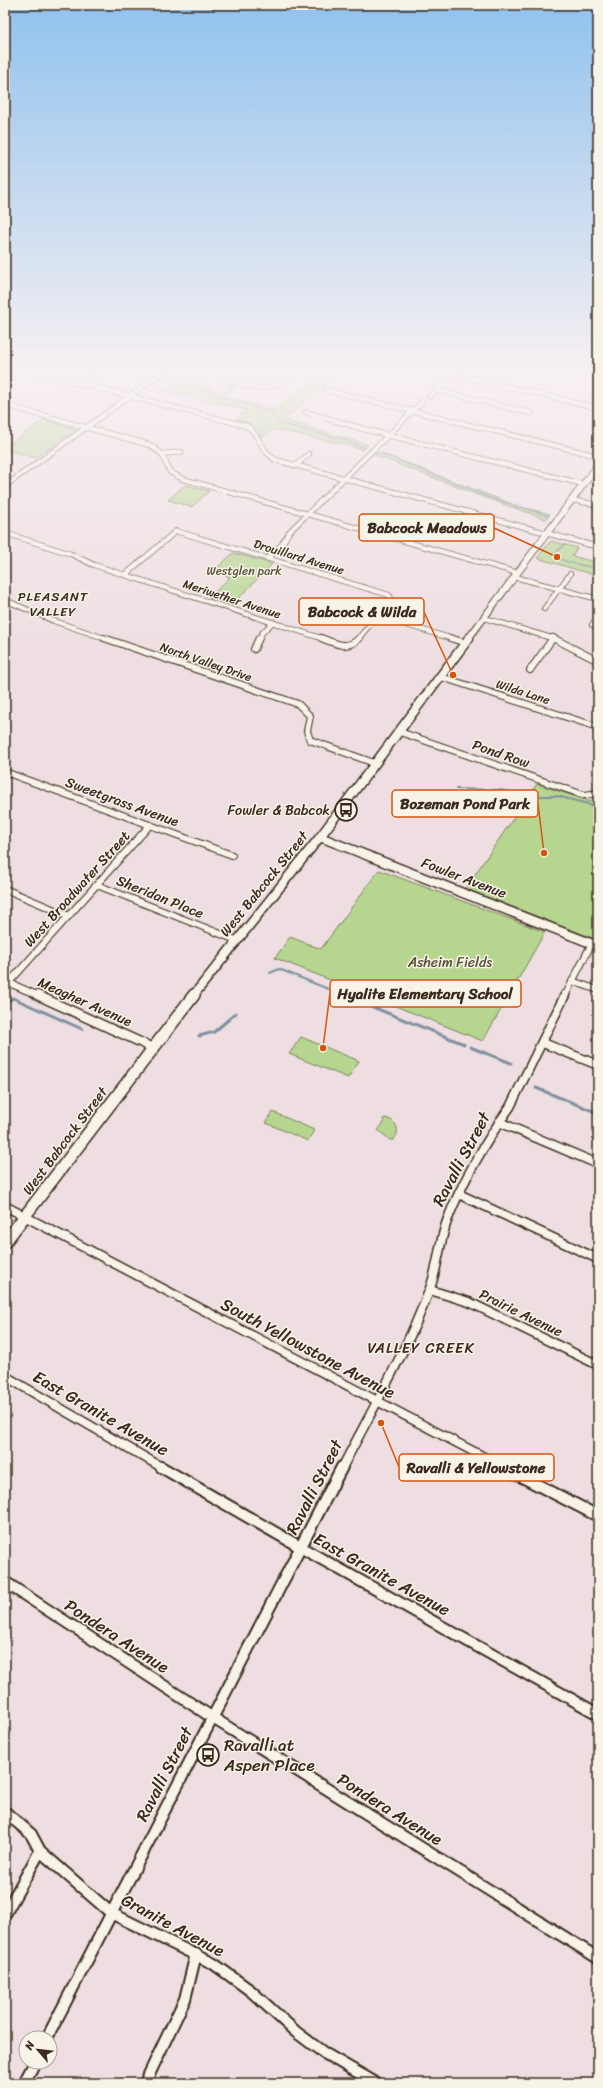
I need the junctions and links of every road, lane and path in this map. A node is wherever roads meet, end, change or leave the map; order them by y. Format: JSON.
{"nodes":[{"id":1,"x":35,"y":464,"type":"edge"},
{"id":2,"x":165,"y":464,"type":"edge"},
{"id":3,"x":290,"y":464,"type":"edge"},
{"id":4,"x":358,"y":464,"type":"edge"},
{"id":5,"x":504,"y":464,"type":"edge"},
{"id":6,"x":598,"y":465,"type":"edge"},
{"id":7,"x":295,"y":466,"type":"joint"},
{"id":8,"x":343,"y":479,"type":"junction"},
{"id":9,"x":583,"y":484,"type":"junction"},
{"id":10,"x":5,"y":486,"type":"edge"},
{"id":11,"x":572,"y":500,"type":"junction"},
{"id":12,"x":598,"y":505,"type":"edge"},
{"id":13,"x":307,"y":515,"type":"junction"},
{"id":14,"x":5,"y":533,"type":"edge"},
{"id":15,"x":546,"y":534,"type":"junction"},
{"id":16,"x":598,"y":547,"type":"edge"},
{"id":17,"x":268,"y":558,"type":"junction"},
{"id":18,"x":570,"y":574,"type":"dead end"},
{"id":19,"x":516,"y":575,"type":"junction"},
{"id":20,"x":125,"y":576,"type":"junction"},
{"id":21,"x":559,"y":589,"type":"junction"},
{"id":22,"x":598,"y":599,"type":"edge"},
{"id":23,"x":5,"y":600,"type":"edge"},
{"id":24,"x":544,"y":609,"type":"dead end"},
{"id":25,"x":598,"y":615,"type":"edge"},
{"id":26,"x":377,"y":616,"type":"junction"},
{"id":27,"x":484,"y":618,"type":"junction"},
{"id":28,"x":272,"y":622,"type":"junction"},
{"id":29,"x":592,"y":625,"type":"dead end"},
{"id":30,"x":553,"y":638,"type":"junction"},
{"id":31,"x":466,"y":643,"type":"junction"},
{"id":32,"x":254,"y":649,"type":"dead end"},
{"id":33,"x":598,"y":661,"type":"edge"},
{"id":34,"x":530,"y":670,"type":"dead end"},
{"id":35,"x":441,"y":677,"type":"junction"},
{"id":36,"x":598,"y":727,"type":"edge"},
{"id":37,"x":397,"y":731,"type":"junction"},
{"id":38,"x":374,"y":763,"type":"junction"},
{"id":39,"x":5,"y":772,"type":"edge"},
{"id":40,"x":598,"y":793,"type":"edge"},
{"id":41,"x":150,"y":825,"type":"junction"},
{"id":42,"x":320,"y":837,"type":"junction"},
{"id":43,"x":232,"y":855,"type":"dead end"},
{"id":44,"x":97,"y":885,"type":"junction"},
{"id":45,"x":5,"y":889,"type":"edge"},
{"id":46,"x":69,"y":916,"type":"junction"},
{"id":47,"x":236,"y":940,"type":"junction"},
{"id":48,"x":595,"y":945,"type":"edge"},
{"id":49,"x":572,"y":981,"type":"junction"},
{"id":50,"x":6,"y":983,"type":"edge"},
{"id":51,"x":598,"y":990,"type":"edge"},
{"id":52,"x":544,"y":1043,"type":"junction"},
{"id":53,"x":153,"y":1048,"type":"junction"},
{"id":54,"x":598,"y":1065,"type":"edge"},
{"id":55,"x":499,"y":1122,"type":"junction"},
{"id":56,"x":598,"y":1164,"type":"edge"},
{"id":57,"x":459,"y":1194,"type":"junction"},
{"id":58,"x":5,"y":1206,"type":"edge"},
{"id":59,"x":25,"y":1216,"type":"junction"},
{"id":60,"x":5,"y":1242,"type":"edge"},
{"id":61,"x":598,"y":1259,"type":"edge"},
{"id":62,"x":430,"y":1290,"type":"junction"},
{"id":63,"x":598,"y":1365,"type":"edge"},
{"id":64,"x":5,"y":1376,"type":"edge"},
{"id":65,"x":376,"y":1401,"type":"junction"},
{"id":66,"x":598,"y":1516,"type":"edge"},
{"id":67,"x":302,"y":1548,"type":"junction"},
{"id":68,"x":5,"y":1582,"type":"edge"},
{"id":69,"x":598,"y":1714,"type":"edge"},
{"id":70,"x":213,"y":1718,"type":"junction"},
{"id":71,"x":5,"y":1812,"type":"edge"},
{"id":72,"x":40,"y":1851,"type":"junction"},
{"id":73,"x":5,"y":1914,"type":"edge"},
{"id":74,"x":111,"y":1914,"type":"junction"},
{"id":75,"x":196,"y":1954,"type":"junction"},
{"id":76,"x":598,"y":1958,"type":"edge"},
{"id":77,"x":51,"y":2030,"type":"edge"},
{"id":78,"x":31,"y":2070,"type":"edge"},
{"id":79,"x":24,"y":2083,"type":"edge"},
{"id":80,"x":145,"y":2083,"type":"edge"},
{"id":81,"x":376,"y":2083,"type":"edge"}],
"edges":[{"from":1,"to":10,"type":"street"},
{"from":2,"to":13,"type":"street"},
{"from":3,"to":7,"type":"street"},
{"from":4,"to":8,"type":"street"},
{"from":5,"to":9,"type":"street"},
{"from":6,"to":9,"type":"street","name":"West Babcock Street"},
{"from":7,"to":8,"type":"street"},
{"from":8,"to":13,"type":"street"},
{"from":8,"to":15,"type":"street"},
{"from":9,"to":11,"type":"street","name":"West Babcock Street"},
{"from":11,"to":12,"type":"street"},
{"from":11,"to":15,"type":"street","name":"West Babcock Street"},
{"from":13,"to":17,"type":"street"},
{"from":13,"to":19,"type":"street"},
{"from":14,"to":20,"type":"street","name":"Meriwether Avenue"},
{"from":15,"to":16,"type":"street"},
{"from":15,"to":19,"type":"street","name":"West Babcock Street"},
{"from":17,"to":20,"type":"street","name":"Drouillard Avenue"},
{"from":17,"to":26,"type":"street","name":"Drouillard Avenue"},
{"from":18,"to":21,"type":"street"},
{"from":19,"to":21,"type":"street"},
{"from":19,"to":27,"type":"street","name":"West Babcock Street"},
{"from":20,"to":28,"type":"street","name":"Meriwether Avenue"},
{"from":21,"to":22,"type":"street"},
{"from":21,"to":24,"type":"street"},
{"from":23,"to":38,"type":"street","name":"North Valley Drive"},
{"from":25,"to":29,"type":"street"},
{"from":26,"to":28,"type":"street","name":"Meriwether Avenue"},
{"from":26,"to":31,"type":"street"},
{"from":27,"to":30,"type":"street"},
{"from":27,"to":31,"type":"street","name":"West Babcock Street"},
{"from":28,"to":32,"type":"street"},
{"from":30,"to":33,"type":"street"},
{"from":30,"to":34,"type":"street"},
{"from":31,"to":35,"type":"street","name":"West Babcock Street"},
{"from":35,"to":36,"type":"street","name":"Wilda Lane"},
{"from":35,"to":37,"type":"street","name":"West Babcock Street"},
{"from":37,"to":38,"type":"street","name":"West Babcock Street"},
{"from":37,"to":40,"type":"street","name":"Pond Row"},
{"from":38,"to":42,"type":"street","name":"West Babcock Street"},
{"from":39,"to":41,"type":"street","name":"Sweetgrass Avenue"},
{"from":41,"to":43,"type":"street","name":"Sweetgrass Avenue"},
{"from":41,"to":44,"type":"street","name":"West Broadwater Street"},
{"from":42,"to":47,"type":"street","name":"West Babcock Street"},
{"from":42,"to":48,"type":"street","name":"Fowler Avenue"},
{"from":44,"to":46,"type":"street","name":"West Broadwater Street"},
{"from":44,"to":47,"type":"street","name":"Sheridan Place"},
{"from":45,"to":46,"type":"street"},
{"from":46,"to":50,"type":"street","name":"West Broadwater Street"},
{"from":47,"to":53,"type":"street","name":"West Babcock Street"},
{"from":48,"to":49,"type":"street","name":"Ravalli Street"},
{"from":49,"to":51,"type":"street"},
{"from":49,"to":52,"type":"street","name":"Ravalli Street"},
{"from":50,"to":53,"type":"street","name":"Meagher Avenue"},
{"from":52,"to":54,"type":"street"},
{"from":52,"to":55,"type":"street","name":"Ravalli Street"},
{"from":53,"to":59,"type":"street","name":"West Babcock Street"},
{"from":55,"to":56,"type":"street"},
{"from":55,"to":57,"type":"street","name":"Ravalli Street"},
{"from":57,"to":61,"type":"street"},
{"from":57,"to":62,"type":"street","name":"Ravalli Street"},
{"from":58,"to":59,"type":"street","name":"South Yellowstone Avenue"},
{"from":59,"to":60,"type":"street","name":"West Babcock Street"},
{"from":59,"to":65,"type":"street","name":"South Yellowstone Avenue"},
{"from":62,"to":63,"type":"street","name":"Prairie Avenue"},
{"from":62,"to":65,"type":"street","name":"Ravalli Street"},
{"from":64,"to":67,"type":"street","name":"East Granite Avenue"},
{"from":65,"to":66,"type":"street","name":"South Yellowstone Avenue"},
{"from":65,"to":67,"type":"street","name":"Ravalli Street"},
{"from":67,"to":69,"type":"street","name":"East Granite Avenue"},
{"from":67,"to":70,"type":"street","name":"Ravalli Street"},
{"from":68,"to":70,"type":"street","name":"Pondera Avenue"},
{"from":70,"to":74,"type":"street","name":"Ravalli Street"},
{"from":70,"to":76,"type":"street","name":"Pondera Avenue"},
{"from":71,"to":72,"type":"street","name":"Granite Avenue"},
{"from":72,"to":73,"type":"street"},
{"from":72,"to":74,"type":"street","name":"Granite Avenue"},
{"from":74,"to":75,"type":"street","name":"Granite Avenue"},
{"from":74,"to":77,"type":"street","name":"Ravalli Street"},
{"from":75,"to":80,"type":"street"},
{"from":75,"to":81,"type":"street","name":"Granite Avenue"},
{"from":78,"to":79,"type":"street"}]}
